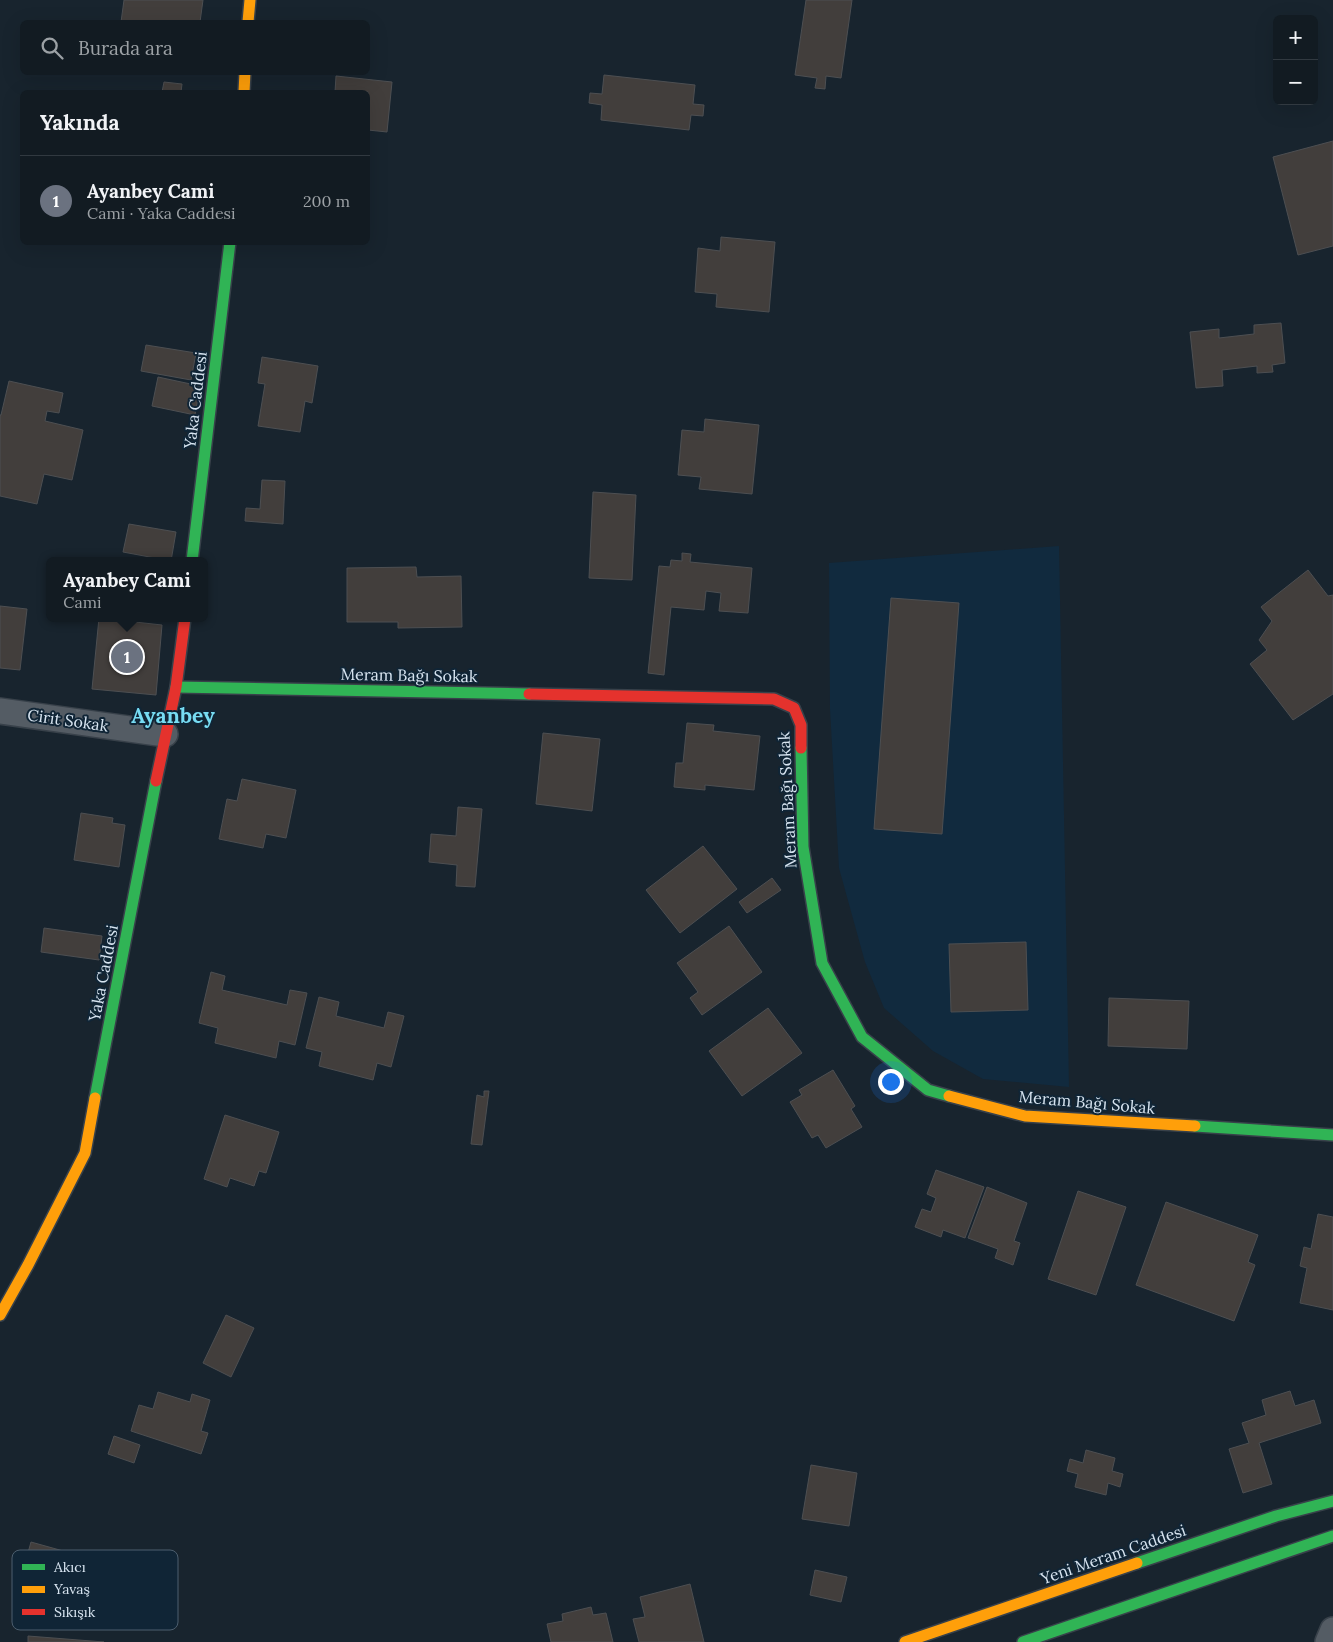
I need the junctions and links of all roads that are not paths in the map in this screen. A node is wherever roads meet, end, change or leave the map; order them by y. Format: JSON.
{"nodes":[{"id":1,"x":250,"y":0,"type":"edge"},
{"id":2,"x":248,"y":20,"type":"edge"},
{"id":3,"x":245,"y":75,"type":"edge"},
{"id":4,"x":244,"y":90,"type":"edge"},
{"id":5,"x":230,"y":245,"type":"edge"},
{"id":6,"x":192,"y":557,"type":"edge"},
{"id":7,"x":184,"y":622,"type":"edge"},
{"id":8,"x":176,"y":687,"type":"junction"},
{"id":9,"x":0,"y":711,"type":"edge"},
{"id":10,"x":166,"y":734,"type":"junction"},
{"id":11,"x":1333,"y":1135,"type":"edge"},
{"id":12,"x":0,"y":1315,"type":"edge"},
{"id":13,"x":1333,"y":1501,"type":"edge"},
{"id":14,"x":1333,"y":1536,"type":"edge"},
{"id":15,"x":1333,"y":1630,"type":"edge"},
{"id":16,"x":905,"y":1642,"type":"edge"},
{"id":17,"x":1024,"y":1642,"type":"edge"},
{"id":18,"x":1328,"y":1642,"type":"edge"}],
"edges":[{"from":1,"to":2,"type":"street"},
{"from":3,"to":4,"type":"street"},
{"from":5,"to":6,"type":"street","name":"Yaka Caddesi"},
{"from":7,"to":8,"type":"street","name":"Yaka Caddesi"},
{"from":8,"to":10,"type":"street","name":"Yaka Caddesi"},
{"from":8,"to":11,"type":"street","name":"Meram Bağı Sokak"},
{"from":9,"to":10,"type":"street","name":"Cirit Sokak"},
{"from":10,"to":12,"type":"street","name":"Yaka Caddesi"},
{"from":13,"to":16,"type":"street","name":"Yeni Meram Caddesi"},
{"from":14,"to":17,"type":"street"},
{"from":15,"to":18,"type":"street"}]}
